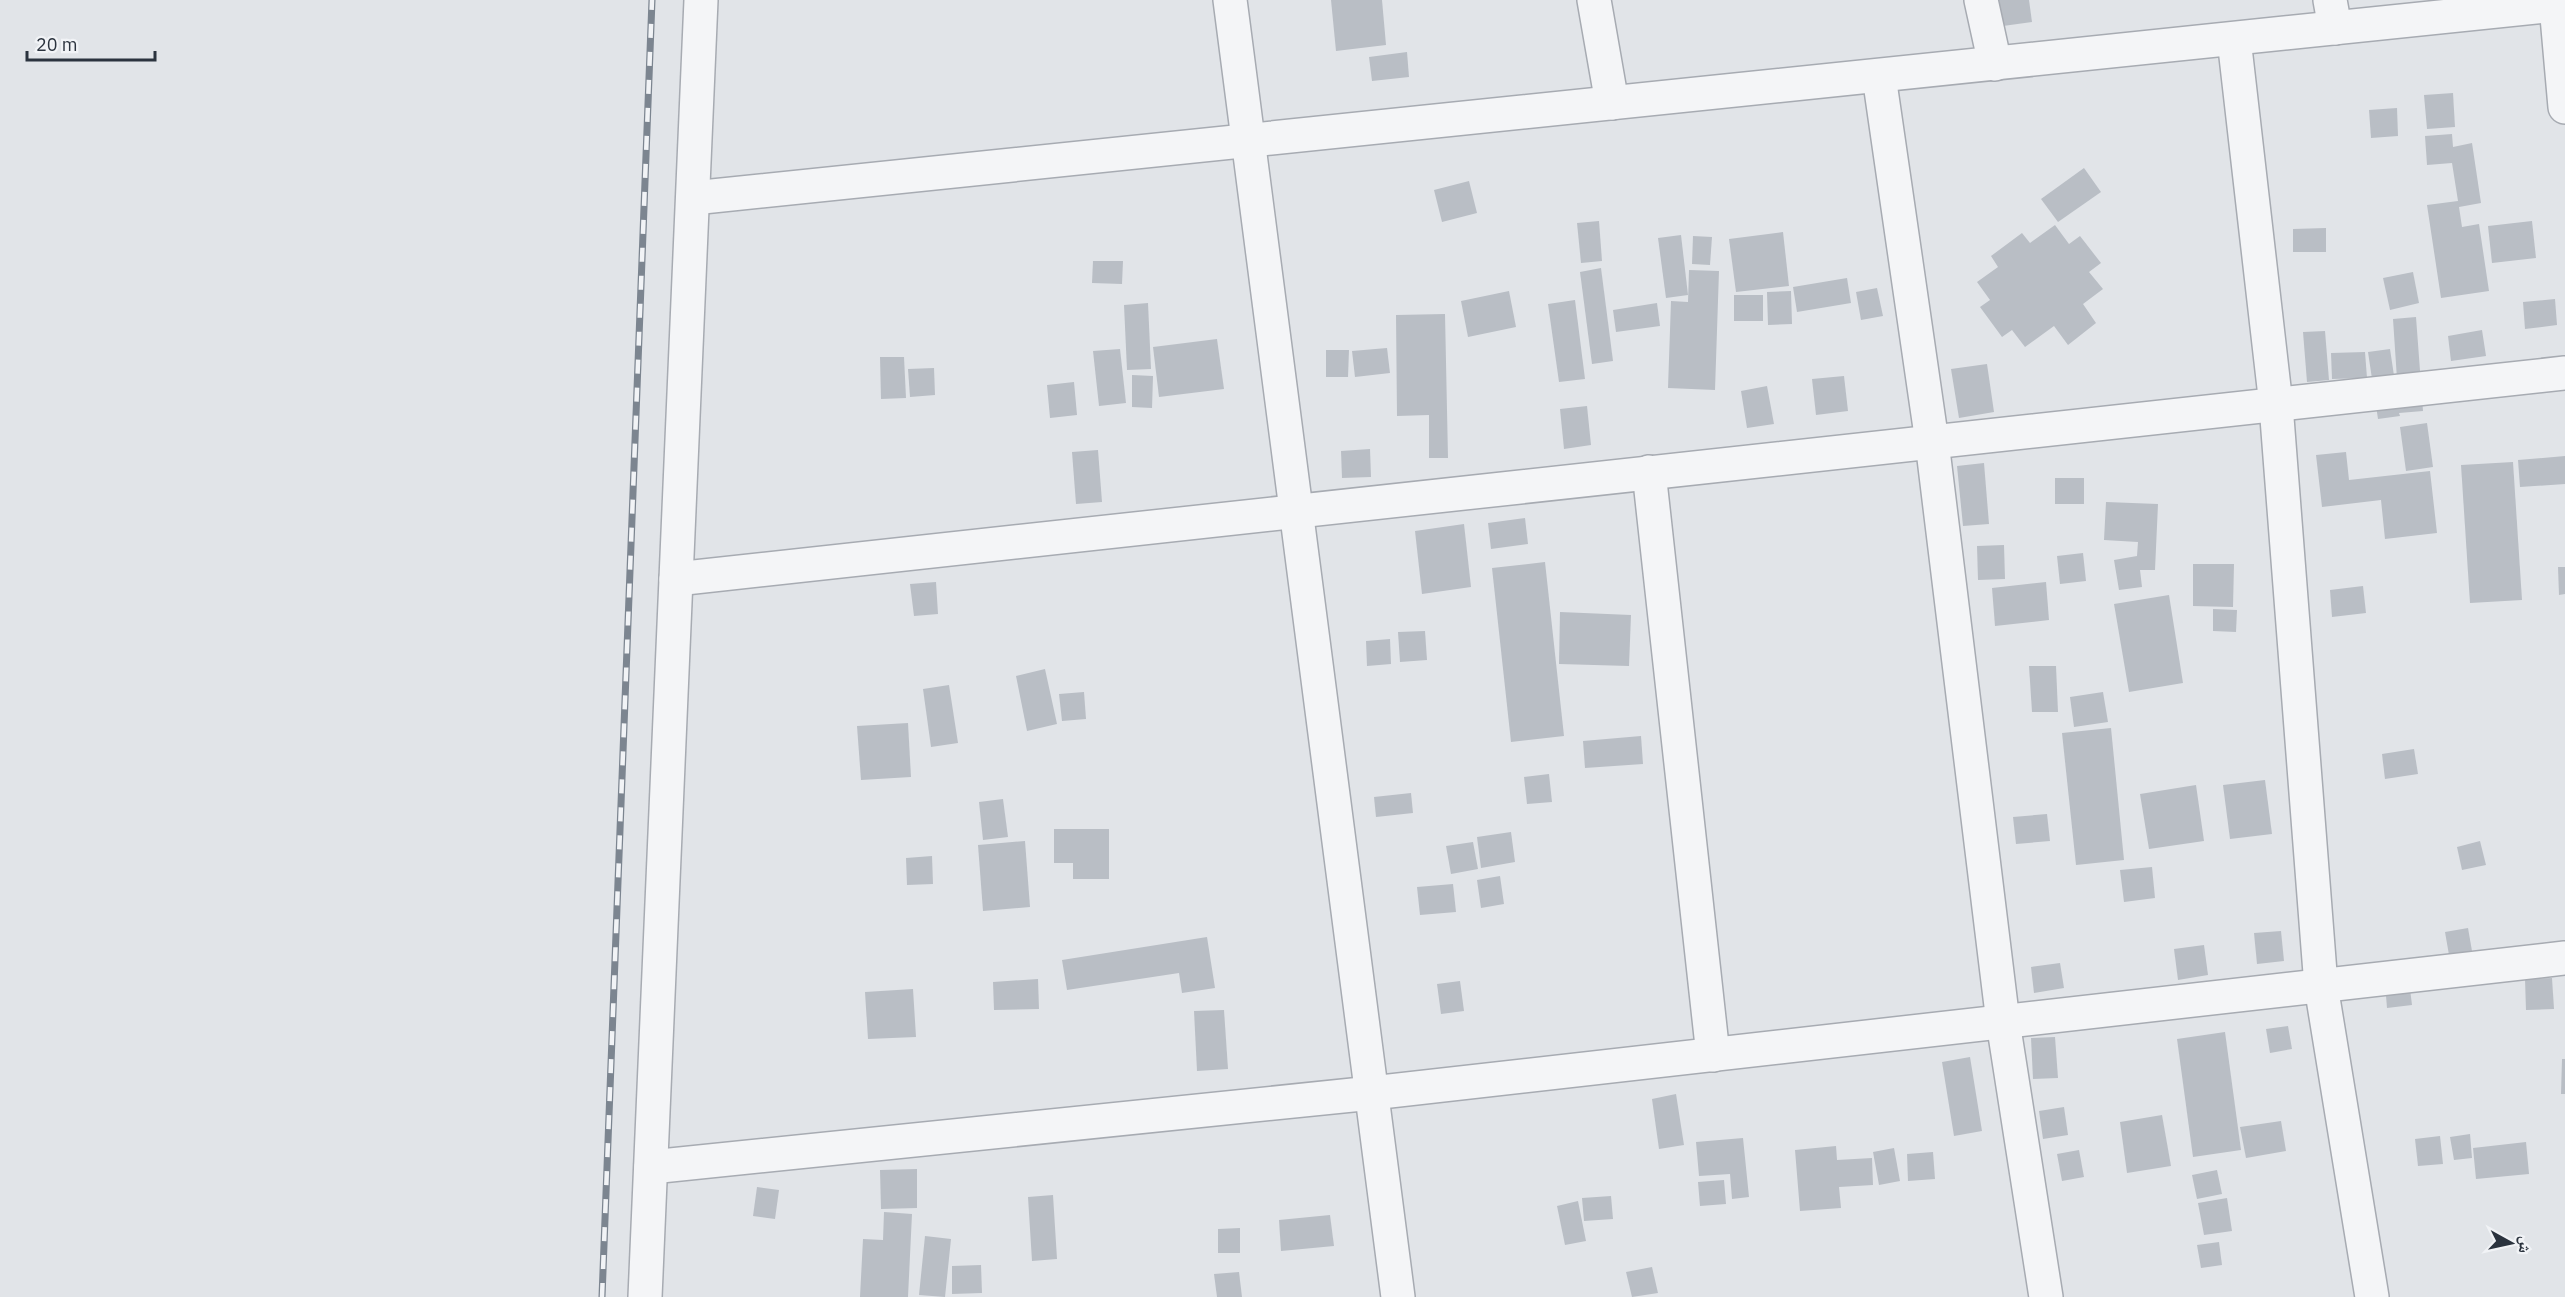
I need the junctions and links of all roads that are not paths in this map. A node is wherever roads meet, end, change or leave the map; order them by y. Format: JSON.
{"nodes":[{"id":1,"x":701,"y":0,"type":"edge"},
{"id":2,"x":1230,"y":0,"type":"edge"},
{"id":3,"x":1594,"y":0,"type":"edge"},
{"id":4,"x":1981,"y":0,"type":"edge"},
{"id":5,"x":2560,"y":4,"type":"edge"},
{"id":6,"x":2332,"y":14,"type":"edge"},
{"id":7,"x":2234,"y":39,"type":"junction"},
{"id":8,"x":1995,"y":64,"type":"junction"},
{"id":9,"x":1879,"y":76,"type":"junction"},
{"id":10,"x":1612,"y":103,"type":"junction"},
{"id":11,"x":2565,"y":107,"type":"edge"},
{"id":12,"x":1248,"y":141,"type":"junction"},
{"id":13,"x":693,"y":198,"type":"junction"},
{"id":14,"x":2565,"y":373,"type":"edge"},
{"id":15,"x":2276,"y":405,"type":"junction"},
{"id":16,"x":1932,"y":442,"type":"junction"},
{"id":17,"x":1649,"y":472,"type":"junction"},
{"id":18,"x":1296,"y":511,"type":"junction"},
{"id":19,"x":676,"y":579,"type":"junction"},
{"id":20,"x":2565,"y":958,"type":"edge"},
{"id":21,"x":2321,"y":986,"type":"junction"},
{"id":22,"x":2003,"y":1022,"type":"junction"},
{"id":23,"x":1713,"y":1055,"type":"junction"},
{"id":24,"x":1372,"y":1093,"type":"junction"},
{"id":25,"x":651,"y":1167,"type":"junction"},
{"id":26,"x":645,"y":1297,"type":"edge"},
{"id":27,"x":1398,"y":1297,"type":"edge"},
{"id":28,"x":2046,"y":1297,"type":"edge"},
{"id":29,"x":2372,"y":1297,"type":"edge"}],
"edges":[{"from":1,"to":13,"type":"street"},
{"from":2,"to":12,"type":"street"},
{"from":3,"to":10,"type":"street"},
{"from":4,"to":8,"type":"street"},
{"from":5,"to":6,"type":"street"},
{"from":5,"to":11,"type":"street"},
{"from":6,"to":7,"type":"street"},
{"from":7,"to":8,"type":"street"},
{"from":7,"to":15,"type":"street"},
{"from":8,"to":9,"type":"street"},
{"from":9,"to":10,"type":"street"},
{"from":9,"to":16,"type":"street"},
{"from":10,"to":12,"type":"street"},
{"from":12,"to":13,"type":"street"},
{"from":12,"to":18,"type":"street"},
{"from":13,"to":19,"type":"street"},
{"from":14,"to":15,"type":"street"},
{"from":15,"to":16,"type":"street"},
{"from":15,"to":21,"type":"street"},
{"from":16,"to":17,"type":"street"},
{"from":16,"to":22,"type":"street"},
{"from":17,"to":18,"type":"street"},
{"from":17,"to":23,"type":"street"},
{"from":18,"to":19,"type":"street"},
{"from":18,"to":24,"type":"street"},
{"from":19,"to":25,"type":"street"},
{"from":20,"to":21,"type":"street"},
{"from":21,"to":22,"type":"street"},
{"from":21,"to":29,"type":"street"},
{"from":22,"to":23,"type":"street"},
{"from":22,"to":28,"type":"street"},
{"from":23,"to":24,"type":"street"},
{"from":24,"to":25,"type":"street"},
{"from":24,"to":27,"type":"street"},
{"from":25,"to":26,"type":"street"}]}
